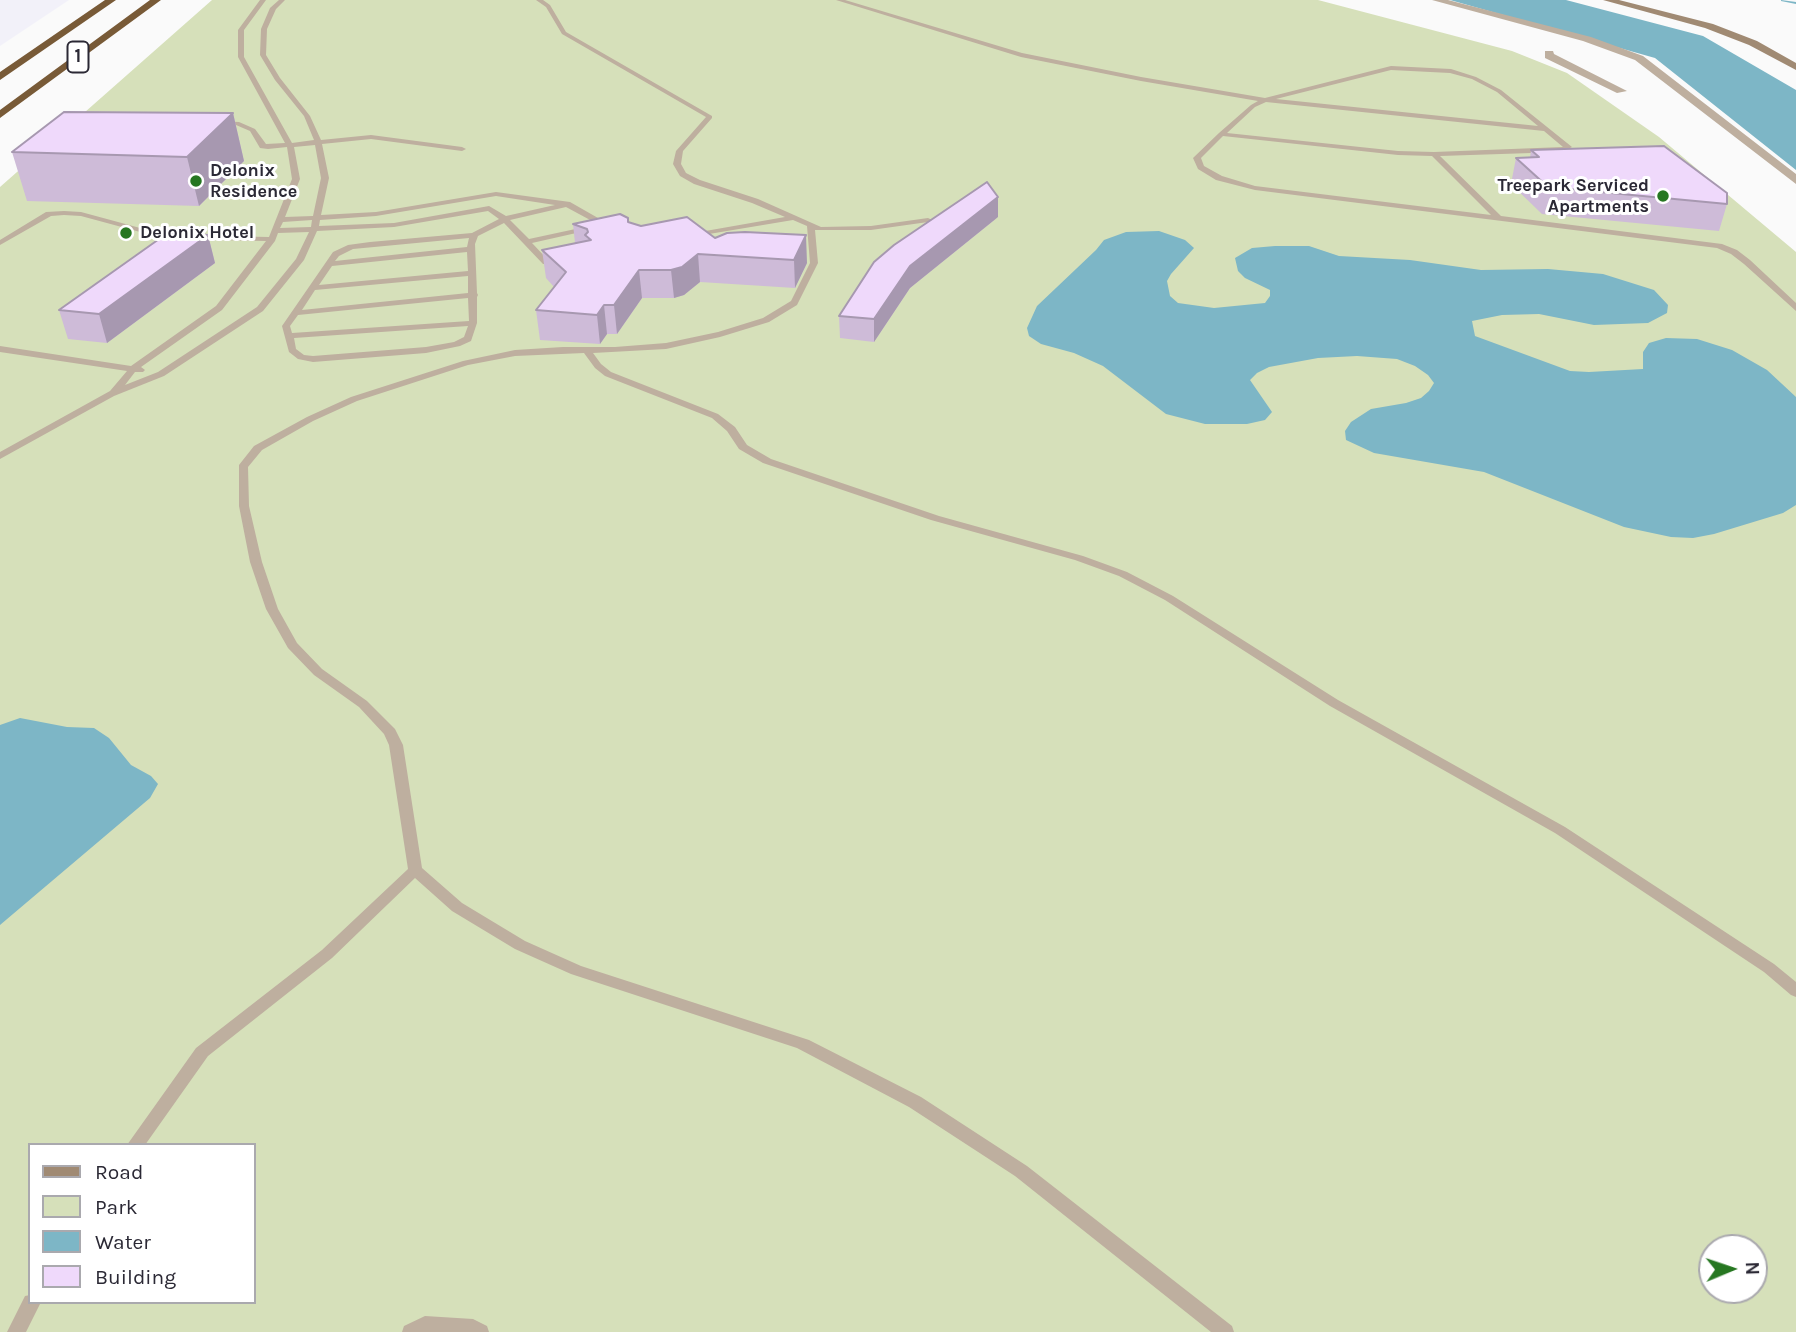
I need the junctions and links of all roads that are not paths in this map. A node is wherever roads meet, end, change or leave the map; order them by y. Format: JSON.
{"nodes":[{"id":1,"x":111,"y":0,"type":"edge"},
{"id":2,"x":156,"y":0,"type":"edge"},
{"id":3,"x":263,"y":0,"type":"edge"},
{"id":4,"x":282,"y":0,"type":"edge"},
{"id":5,"x":539,"y":0,"type":"edge"},
{"id":6,"x":839,"y":0,"type":"edge"},
{"id":7,"x":1437,"y":0,"type":"edge"},
{"id":8,"x":1608,"y":0,"type":"edge"},
{"id":9,"x":1612,"y":47,"type":"junction"},
{"id":10,"x":1575,"y":51,"type":"dead end"},
{"id":11,"x":1562,"y":52,"type":"dead end"},
{"id":12,"x":1796,"y":67,"type":"edge"},
{"id":13,"x":0,"y":77,"type":"edge"},
{"id":14,"x":1621,"y":91,"type":"dead end"},
{"id":15,"x":1265,"y":100,"type":"junction"},
{"id":16,"x":0,"y":115,"type":"edge"},
{"id":17,"x":214,"y":123,"type":"edge"},
{"id":18,"x":1545,"y":129,"type":"junction"},
{"id":19,"x":1220,"y":134,"type":"junction"},
{"id":20,"x":318,"y":141,"type":"junction"},
{"id":21,"x":290,"y":145,"type":"junction"},
{"id":22,"x":462,"y":149,"type":"dead end"},
{"id":23,"x":1434,"y":154,"type":"junction"},
{"id":24,"x":1796,"y":180,"type":"edge"},
{"id":25,"x":567,"y":204,"type":"junction"},
{"id":26,"x":793,"y":218,"type":"junction"},
{"id":27,"x":317,"y":219,"type":"junction"},
{"id":28,"x":505,"y":219,"type":"junction"},
{"id":29,"x":1499,"y":219,"type":"junction"},
{"id":30,"x":280,"y":220,"type":"junction"},
{"id":31,"x":929,"y":220,"type":"edge"},
{"id":32,"x":605,"y":224,"type":"junction"},
{"id":33,"x":811,"y":226,"type":"junction"},
{"id":34,"x":614,"y":229,"type":"edge"},
{"id":35,"x":314,"y":230,"type":"junction"},
{"id":36,"x":273,"y":235,"type":"junction"},
{"id":37,"x":474,"y":235,"type":"junction"},
{"id":38,"x":679,"y":238,"type":"edge"},
{"id":39,"x":527,"y":242,"type":"junction"},
{"id":40,"x":0,"y":243,"type":"edge"},
{"id":41,"x":472,"y":248,"type":"junction"},
{"id":42,"x":571,"y":261,"type":"edge"},
{"id":43,"x":328,"y":264,"type":"junction"},
{"id":44,"x":472,"y":273,"type":"junction"},
{"id":45,"x":312,"y":288,"type":"junction"},
{"id":46,"x":474,"y":295,"type":"junction"},
{"id":47,"x":1796,"y":308,"type":"edge"},
{"id":48,"x":294,"y":313,"type":"junction"},
{"id":49,"x":473,"y":324,"type":"junction"},
{"id":50,"x":289,"y":337,"type":"junction"},
{"id":51,"x":0,"y":349,"type":"edge"},
{"id":52,"x":587,"y":351,"type":"junction"},
{"id":53,"x":133,"y":369,"type":"junction"},
{"id":54,"x":161,"y":374,"type":"junction"},
{"id":55,"x":111,"y":394,"type":"junction"},
{"id":56,"x":0,"y":456,"type":"edge"},
{"id":57,"x":415,"y":870,"type":"junction"},
{"id":58,"x":1796,"y":990,"type":"edge"},
{"id":59,"x":136,"y":1143,"type":"edge"},
{"id":60,"x":31,"y":1304,"type":"edge"},
{"id":61,"x":16,"y":1332,"type":"edge"},
{"id":62,"x":411,"y":1332,"type":"edge"},
{"id":63,"x":480,"y":1332,"type":"edge"},
{"id":64,"x":1224,"y":1332,"type":"edge"}],
"edges":[{"from":1,"to":13,"type":"highway","number":"1"},
{"from":2,"to":16,"type":"highway","number":"1"},
{"from":3,"to":21,"type":"lane"},
{"from":4,"to":20,"type":"lane"},
{"from":5,"to":26,"type":"lane"},
{"from":6,"to":15,"type":"lane"},
{"from":7,"to":9,"type":"street"},
{"from":8,"to":12,"type":"main road"},
{"from":9,"to":10,"type":"street"},
{"from":9,"to":24,"type":"street"},
{"from":11,"to":14,"type":"street"},
{"from":15,"to":18,"type":"lane"},
{"from":15,"to":18,"type":"lane"},
{"from":15,"to":19,"type":"lane"},
{"from":17,"to":21,"type":"lane"},
{"from":18,"to":23,"type":"lane"},
{"from":19,"to":23,"type":"lane"},
{"from":19,"to":29,"type":"lane"},
{"from":20,"to":21,"type":"lane"},
{"from":20,"to":22,"type":"lane"},
{"from":20,"to":27,"type":"lane"},
{"from":21,"to":30,"type":"lane"},
{"from":23,"to":29,"type":"lane"},
{"from":25,"to":27,"type":"lane"},
{"from":25,"to":28,"type":"lane"},
{"from":25,"to":32,"type":"lane"},
{"from":26,"to":33,"type":"lane"},
{"from":26,"to":38,"type":"lane"},
{"from":27,"to":30,"type":"lane"},
{"from":27,"to":35,"type":"lane"},
{"from":28,"to":35,"type":"lane"},
{"from":28,"to":37,"type":"lane"},
{"from":28,"to":39,"type":"lane"},
{"from":29,"to":47,"type":"lane"},
{"from":30,"to":36,"type":"lane"},
{"from":31,"to":33,"type":"lane"},
{"from":32,"to":34,"type":"lane"},
{"from":32,"to":39,"type":"lane"},
{"from":33,"to":52,"type":"lane"},
{"from":35,"to":36,"type":"lane"},
{"from":35,"to":54,"type":"lane"},
{"from":36,"to":40,"type":"lane"},
{"from":36,"to":53,"type":"lane"},
{"from":37,"to":41,"type":"lane"},
{"from":37,"to":43,"type":"lane"},
{"from":39,"to":42,"type":"lane"},
{"from":41,"to":43,"type":"lane"},
{"from":41,"to":44,"type":"lane"},
{"from":43,"to":45,"type":"lane"},
{"from":44,"to":45,"type":"lane"},
{"from":44,"to":46,"type":"lane"},
{"from":45,"to":48,"type":"lane"},
{"from":46,"to":48,"type":"lane"},
{"from":46,"to":49,"type":"lane"},
{"from":48,"to":50,"type":"lane"},
{"from":49,"to":50,"type":"lane"},
{"from":49,"to":50,"type":"lane"},
{"from":51,"to":53,"type":"lane"},
{"from":52,"to":57,"type":"lane"},
{"from":52,"to":58,"type":"lane"},
{"from":53,"to":54,"type":"lane"},
{"from":53,"to":55,"type":"lane"},
{"from":54,"to":55,"type":"lane"},
{"from":55,"to":56,"type":"lane"},
{"from":57,"to":59,"type":"lane"},
{"from":57,"to":64,"type":"lane"},
{"from":60,"to":61,"type":"lane"},
{"from":62,"to":63,"type":"lane"}]}
